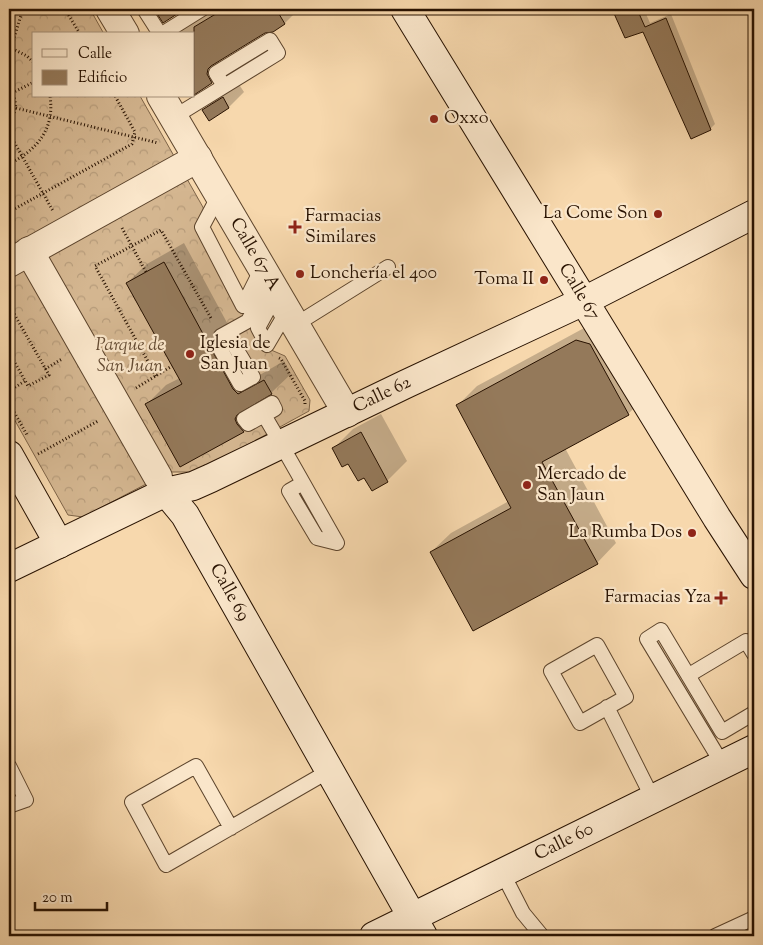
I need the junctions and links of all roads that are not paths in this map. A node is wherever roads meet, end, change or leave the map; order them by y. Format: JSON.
{"nodes":[{"id":1,"x":110,"y":9,"type":"edge"},
{"id":2,"x":144,"y":9,"type":"edge"},
{"id":3,"x":202,"y":9,"type":"edge"},
{"id":4,"x":405,"y":9,"type":"edge"},
{"id":5,"x":185,"y":13,"type":"edge"},
{"id":6,"x":124,"y":32,"type":"edge"},
{"id":7,"x":160,"y":32,"type":"edge"},
{"id":8,"x":163,"y":32,"type":"edge"},
{"id":9,"x":224,"y":86,"type":"dead end"},
{"id":10,"x":164,"y":117,"type":"edge"},
{"id":11,"x":198,"y":158,"type":"junction"},
{"id":12,"x":219,"y":195,"type":"junction"},
{"id":13,"x":754,"y":214,"type":"edge"},
{"id":14,"x":19,"y":257,"type":"edge"},
{"id":15,"x":388,"y":267,"type":"dead end"},
{"id":16,"x":278,"y":295,"type":"junction"},
{"id":17,"x":584,"y":301,"type":"junction"},
{"id":18,"x":223,"y":340,"type":"road end"},
{"id":19,"x":347,"y":412,"type":"junction"},
{"id":20,"x":272,"y":429,"type":"junction"},
{"id":21,"x":18,"y":451,"type":"edge"},
{"id":22,"x":303,"y":483,"type":"dead end"},
{"id":23,"x":162,"y":485,"type":"junction"},
{"id":24,"x":59,"y":544,"type":"junction"},
{"id":25,"x":9,"y":568,"type":"edge"},
{"id":26,"x":754,"y":575,"type":"edge"},
{"id":27,"x":754,"y":654,"type":"edge"},
{"id":28,"x":688,"y":675,"type":"junction"},
{"id":29,"x":607,"y":707,"type":"junction"},
{"id":30,"x":754,"y":713,"type":"edge"},
{"id":31,"x":754,"y":749,"type":"edge"},
{"id":32,"x":723,"y":764,"type":"junction"},
{"id":33,"x":9,"y":766,"type":"edge"},
{"id":34,"x":330,"y":771,"type":"junction"},
{"id":35,"x":654,"y":799,"type":"junction"},
{"id":36,"x":9,"y":806,"type":"edge"},
{"id":37,"x":231,"y":828,"type":"junction"},
{"id":38,"x":502,"y":874,"type":"junction"},
{"id":39,"x":754,"y":918,"type":"edge"},
{"id":40,"x":418,"y":927,"type":"edge"},
{"id":41,"x":374,"y":936,"type":"edge"},
{"id":42,"x":542,"y":936,"type":"edge"},
{"id":43,"x":715,"y":936,"type":"edge"}],
"edges":[{"from":1,"to":6,"type":"main road"},
{"from":2,"to":7,"type":"lane"},
{"from":3,"to":5,"type":"lane"},
{"from":4,"to":17,"type":"main road","name":"Calle 67"},
{"from":5,"to":8,"type":"lane"},
{"from":9,"to":10,"type":"lane"},
{"from":10,"to":11,"type":"main road","name":"Calle 67 A"},
{"from":11,"to":12,"type":"main road","name":"Calle 67 A"},
{"from":11,"to":14,"type":"main road"},
{"from":12,"to":16,"type":"main road","name":"Calle 67 A"},
{"from":12,"to":16,"type":"lane"},
{"from":13,"to":17,"type":"main road","name":"Calle 62"},
{"from":14,"to":23,"type":"main road","name":"Calle 69"},
{"from":15,"to":16,"type":"lane"},
{"from":16,"to":18,"type":"lane"},
{"from":16,"to":19,"type":"main road","name":"Calle 67 A"},
{"from":17,"to":19,"type":"main road","name":"Calle 62"},
{"from":17,"to":26,"type":"main road","name":"Calle 67"},
{"from":19,"to":20,"type":"main road","name":"Calle 62"},
{"from":20,"to":22,"type":"lane"},
{"from":20,"to":23,"type":"main road","name":"Calle 62"},
{"from":21,"to":24,"type":"main road"},
{"from":23,"to":24,"type":"main road","name":"Calle 62"},
{"from":23,"to":34,"type":"main road","name":"Calle 69"},
{"from":24,"to":25,"type":"main road","name":"Calle 62"},
{"from":27,"to":28,"type":"lane"},
{"from":28,"to":30,"type":"lane"},
{"from":28,"to":32,"type":"lane"},
{"from":29,"to":29,"type":"lane"},
{"from":29,"to":35,"type":"lane"},
{"from":31,"to":32,"type":"main road","name":"Calle 60"},
{"from":32,"to":35,"type":"main road","name":"Calle 60"},
{"from":33,"to":36,"type":"lane"},
{"from":34,"to":37,"type":"lane"},
{"from":34,"to":40,"type":"main road","name":"Calle 69"},
{"from":35,"to":38,"type":"main road","name":"Calle 60"},
{"from":37,"to":37,"type":"lane"},
{"from":38,"to":40,"type":"main road","name":"Calle 60"},
{"from":38,"to":42,"type":"lane"},
{"from":39,"to":43,"type":"lane"},
{"from":40,"to":41,"type":"main road","name":"Calle 60"}]}
